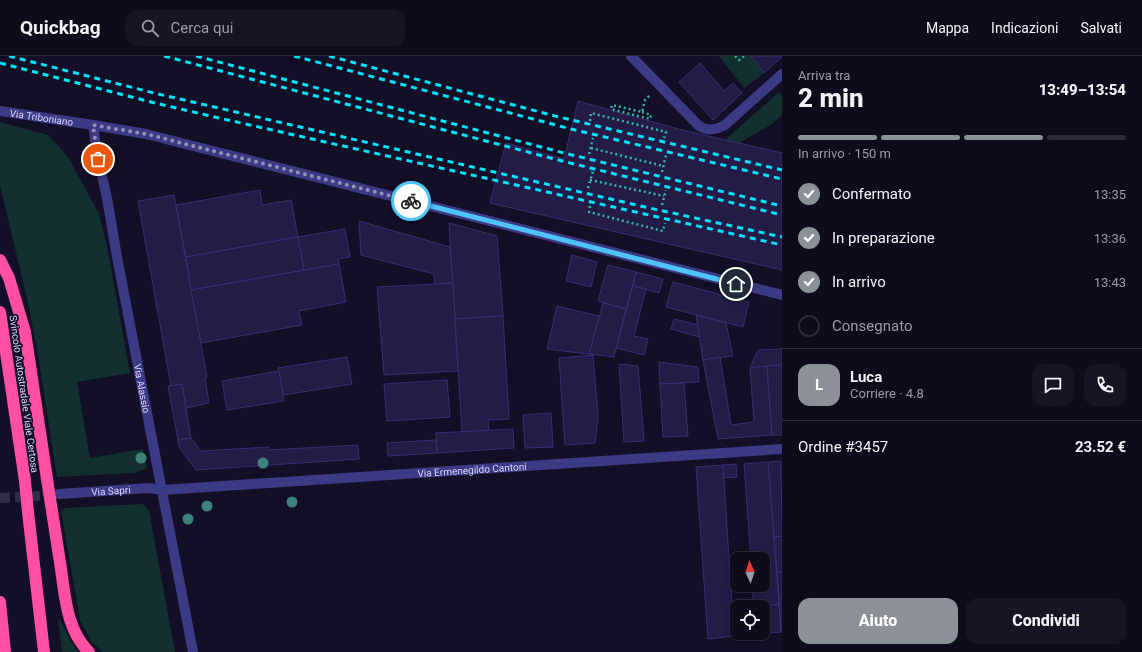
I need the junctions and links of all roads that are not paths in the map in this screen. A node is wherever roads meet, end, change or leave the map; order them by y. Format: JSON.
{"nodes":[{"id":1,"x":631,"y":56,"type":"edge"},
{"id":2,"x":782,"y":74,"type":"edge"},
{"id":3,"x":0,"y":111,"type":"edge"},
{"id":4,"x":93,"y":125,"type":"junction"},
{"id":5,"x":0,"y":260,"type":"edge"},
{"id":6,"x":782,"y":295,"type":"edge"},
{"id":7,"x":0,"y":312,"type":"edge"},
{"id":8,"x":782,"y":449,"type":"edge"},
{"id":9,"x":163,"y":490,"type":"junction"},
{"id":10,"x":59,"y":494,"type":"tunnel mouth"},
{"id":11,"x":0,"y":602,"type":"edge"},
{"id":12,"x":5,"y":652,"type":"edge"},
{"id":13,"x":44,"y":652,"type":"edge"},
{"id":14,"x":89,"y":652,"type":"edge"},
{"id":15,"x":193,"y":652,"type":"edge"}],
"edges":[{"from":1,"to":2,"type":"street"},
{"from":3,"to":4,"type":"street","name":"Via Triboniano"},
{"from":4,"to":6,"type":"street","name":"Via Triboniano"},
{"from":4,"to":9,"type":"street","name":"Via Alassio"},
{"from":5,"to":14,"type":"highway","bridge":true},
{"from":7,"to":13,"type":"highway","name":"Svincolo Autostradale Viale Certosa","bridge":true},
{"from":8,"to":9,"type":"street","name":"Via Ermenegildo Cantoni"},
{"from":9,"to":10,"type":"street","name":"Via Sapri"},
{"from":9,"to":15,"type":"street","name":"Via Alassio"},
{"from":11,"to":12,"type":"highway"}]}
